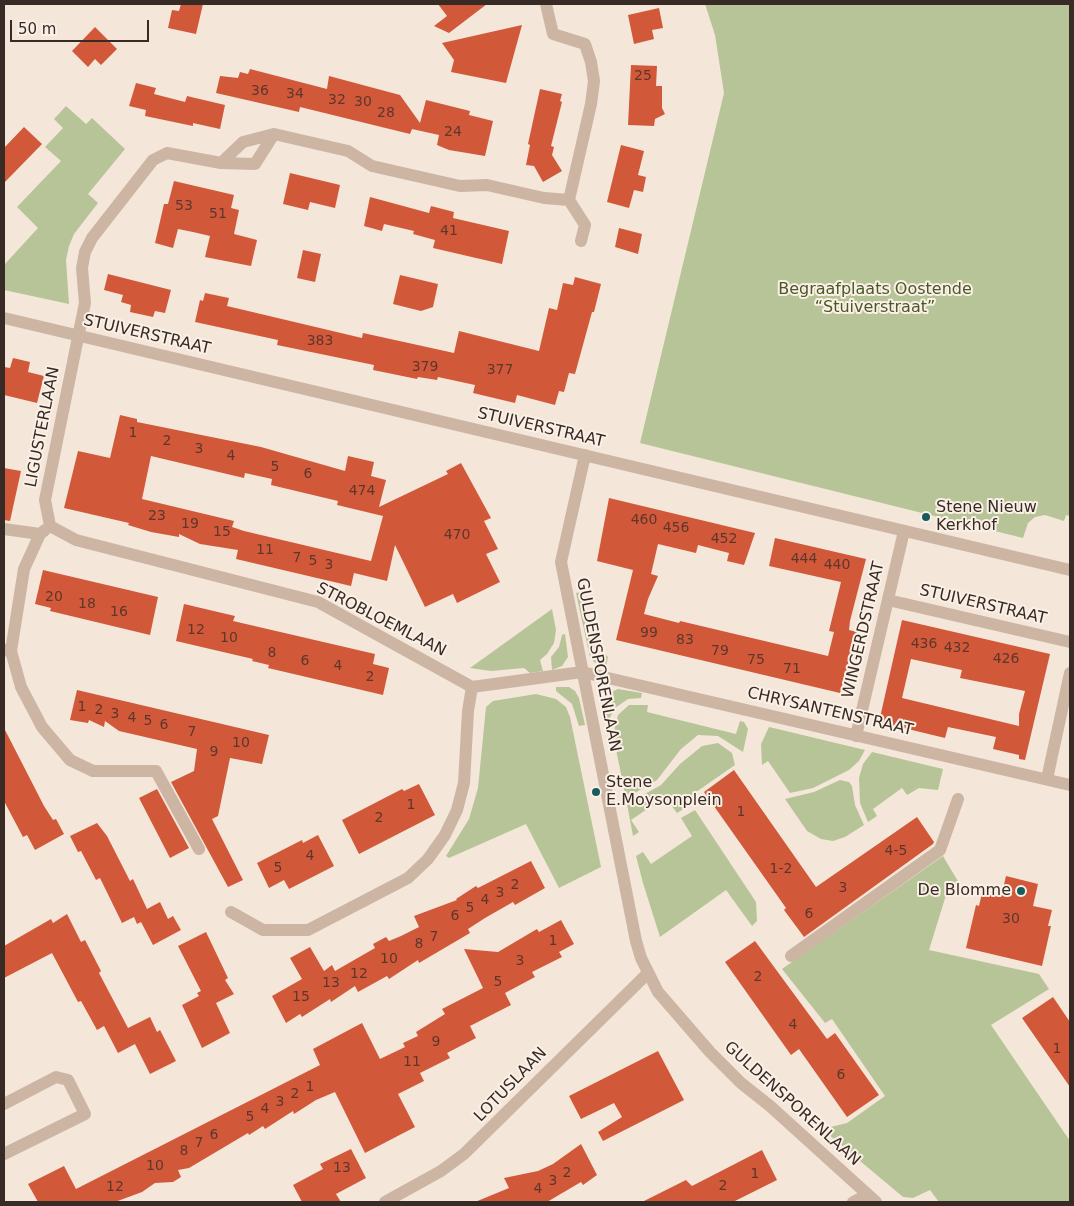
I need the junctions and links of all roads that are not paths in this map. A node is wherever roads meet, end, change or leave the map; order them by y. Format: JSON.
{"nodes":[{"id":1,"x":546,"y":4,"type":"edge"},
{"id":2,"x":274,"y":134,"type":"junction"},
{"id":3,"x":221,"y":163,"type":"junction"},
{"id":4,"x":569,"y":200,"type":"junction"},
{"id":5,"x":581,"y":241,"type":"dead end"},
{"id":6,"x":4,"y":318,"type":"edge"},
{"id":7,"x":78,"y":336,"type":"junction"},
{"id":8,"x":585,"y":454,"type":"junction"},
{"id":9,"x":50,"y":526,"type":"junction"},
{"id":10,"x":4,"y":529,"type":"edge"},
{"id":11,"x":904,"y":531,"type":"junction"},
{"id":12,"x":40,"y":534,"type":"junction"},
{"id":13,"x":1070,"y":570,"type":"edge"},
{"id":14,"x":888,"y":600,"type":"junction"},
{"id":15,"x":1070,"y":642,"type":"edge"},
{"id":16,"x":7,"y":651,"type":"edge"},
{"id":17,"x":582,"y":672,"type":"junction"},
{"id":18,"x":1070,"y":673,"type":"edge"},
{"id":19,"x":472,"y":687,"type":"junction"},
{"id":20,"x":856,"y":736,"type":"junction"},
{"id":21,"x":1047,"y":779,"type":"junction"},
{"id":22,"x":1070,"y":785,"type":"edge"},
{"id":23,"x":958,"y":799,"type":"dead end"},
{"id":24,"x":199,"y":848,"type":"dead end"},
{"id":25,"x":231,"y":912,"type":"dead end"},
{"id":26,"x":791,"y":956,"type":"dead end"},
{"id":27,"x":648,"y":973,"type":"junction"},
{"id":28,"x":4,"y":1104,"type":"edge"},
{"id":29,"x":4,"y":1154,"type":"edge"},
{"id":30,"x":872,"y":1199,"type":"edge"},
{"id":31,"x":385,"y":1202,"type":"edge"},
{"id":32,"x":853,"y":1202,"type":"edge"}],
"edges":[{"from":1,"to":4,"type":"street"},
{"from":2,"to":3,"type":"street"},
{"from":2,"to":3,"type":"street","name":"LIGUSTERLAAN"},
{"from":2,"to":4,"type":"street"},
{"from":3,"to":7,"type":"street","name":"LIGUSTERLAAN"},
{"from":4,"to":5,"type":"street"},
{"from":6,"to":7,"type":"street","name":"STUIVERSTRAAT"},
{"from":7,"to":8,"type":"street","name":"STUIVERSTRAAT"},
{"from":7,"to":9,"type":"street","name":"LIGUSTERLAAN"},
{"from":8,"to":11,"type":"street","name":"STUIVERSTRAAT"},
{"from":8,"to":17,"type":"street","name":"GULDENSPORENLAAN"},
{"from":9,"to":12,"type":"street"},
{"from":9,"to":19,"type":"street","name":"STROBLOEMLAAN"},
{"from":10,"to":12,"type":"street"},
{"from":11,"to":13,"type":"street","name":"STUIVERSTRAAT"},
{"from":11,"to":14,"type":"street","name":"WINGERDSTRAAT"},
{"from":12,"to":16,"type":"street"},
{"from":14,"to":15,"type":"street","name":"STUIVERSTRAAT"},
{"from":14,"to":20,"type":"street","name":"WINGERDSTRAAT"},
{"from":16,"to":24,"type":"street"},
{"from":17,"to":19,"type":"street"},
{"from":17,"to":20,"type":"street","name":"CHRYSANTENSTRAAT"},
{"from":17,"to":27,"type":"street","name":"GULDENSPORENLAAN"},
{"from":18,"to":21,"type":"street"},
{"from":19,"to":25,"type":"street"},
{"from":20,"to":21,"type":"street","name":"CHRYSANTENSTRAAT"},
{"from":21,"to":22,"type":"street","name":"CHRYSANTENSTRAAT"},
{"from":23,"to":26,"type":"street"},
{"from":27,"to":30,"type":"street","name":"GULDENSPORENLAAN"},
{"from":27,"to":31,"type":"street","name":"LOTUSLAAN"},
{"from":28,"to":29,"type":"street"},
{"from":30,"to":32,"type":"street"}]}
